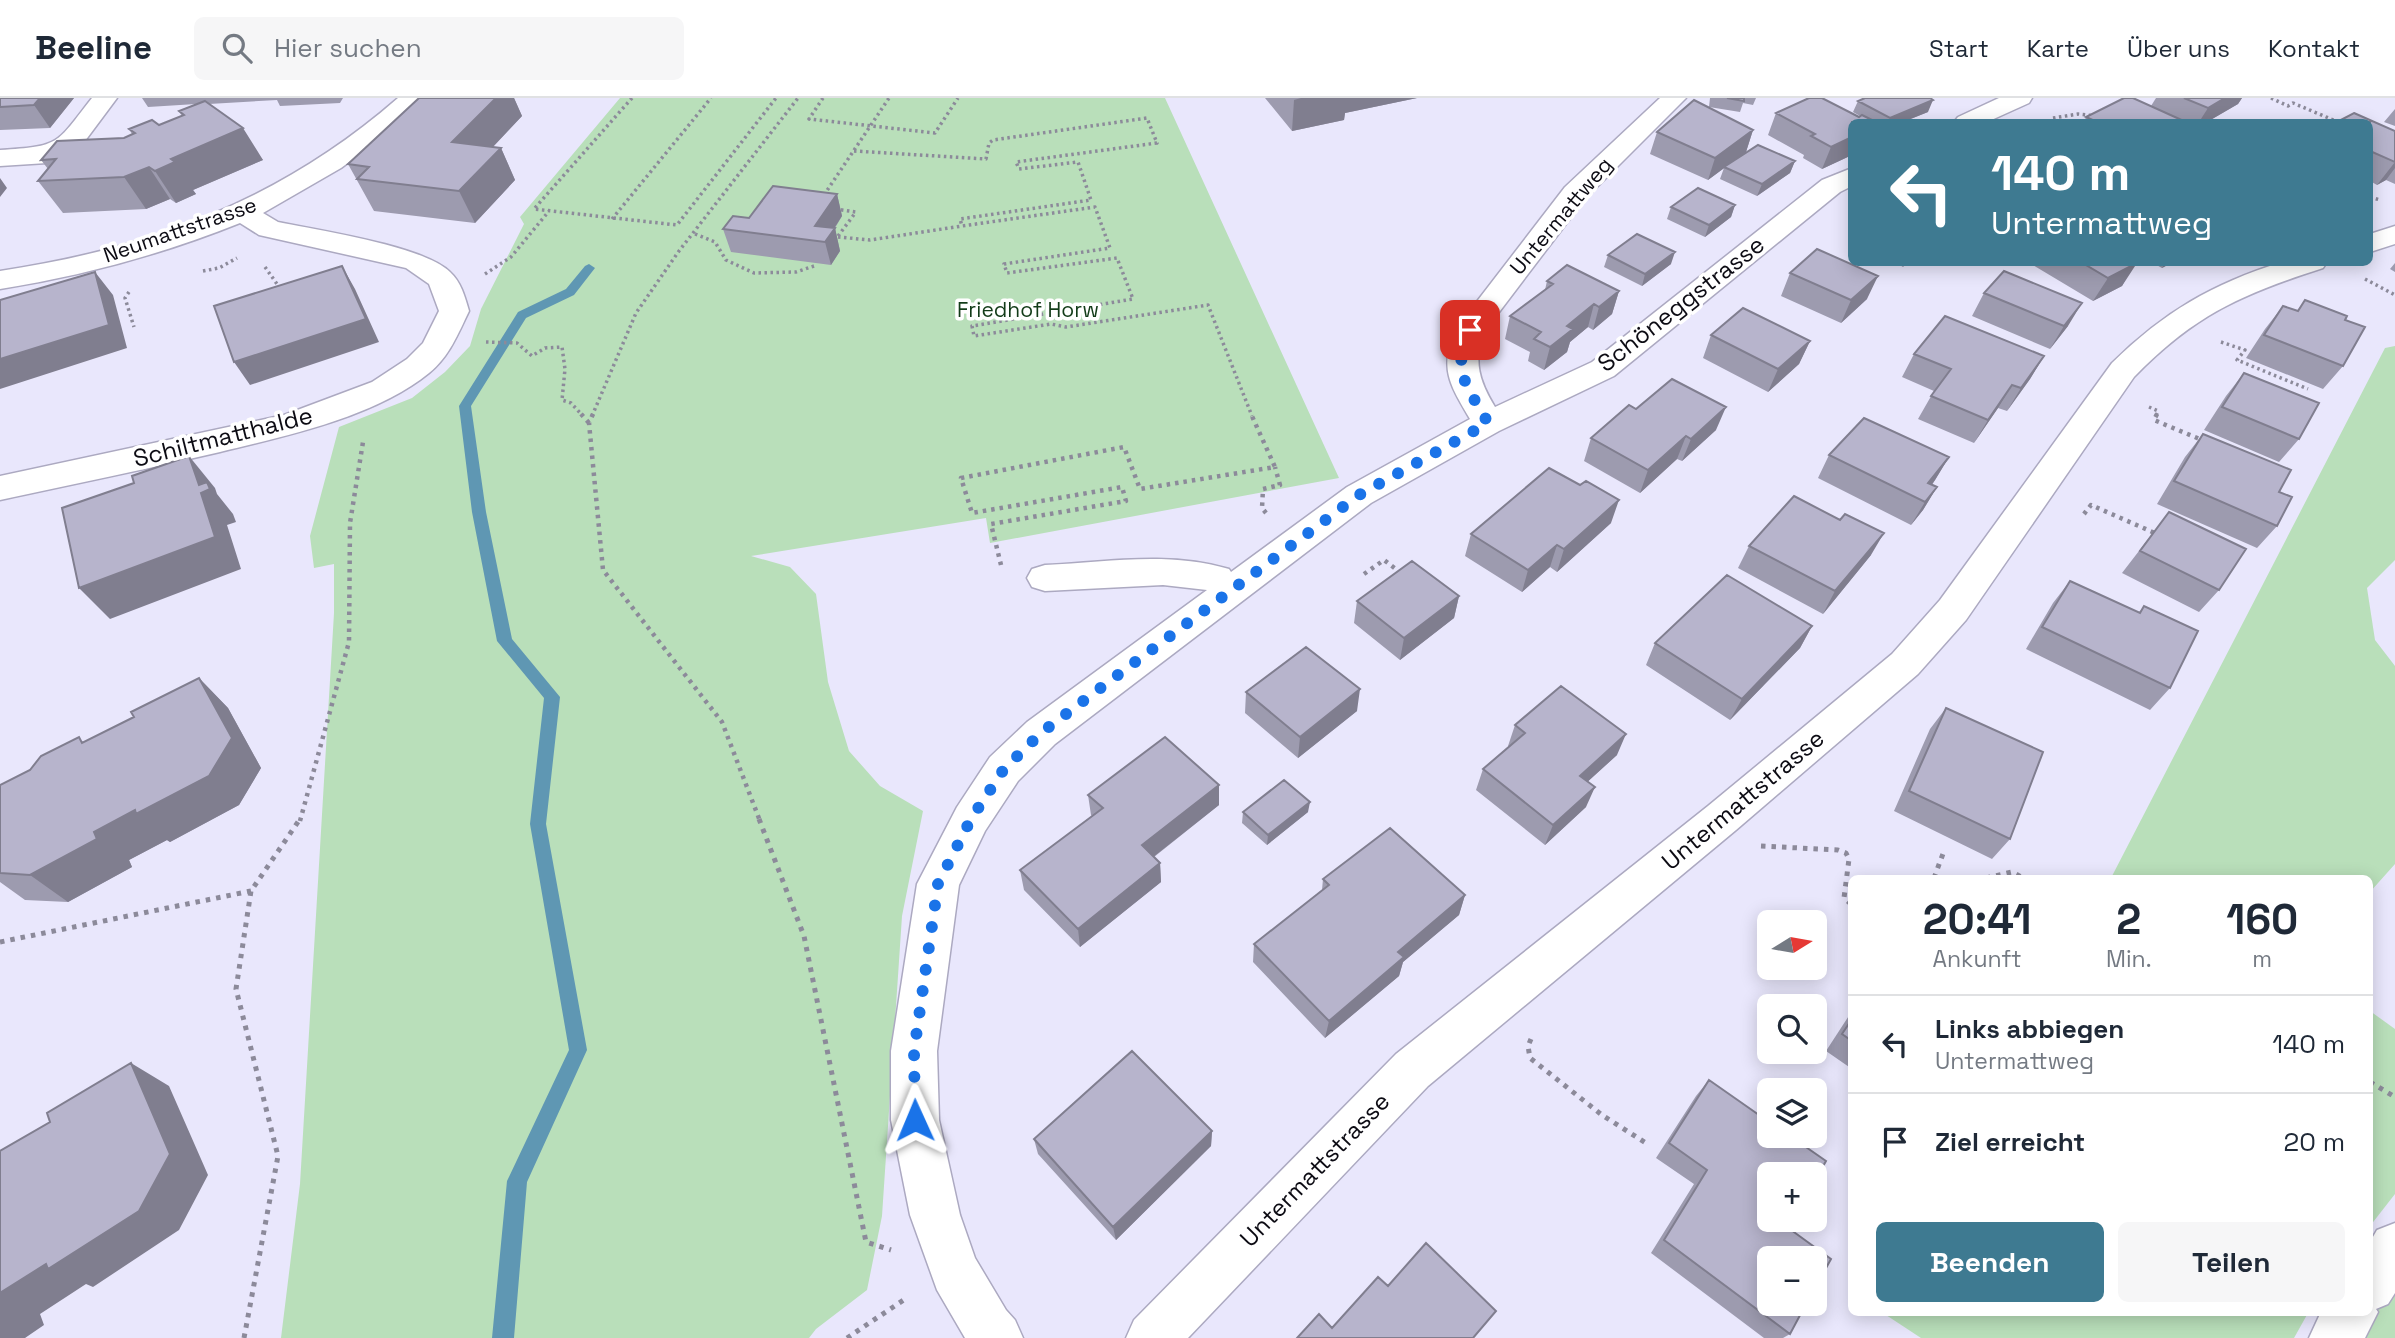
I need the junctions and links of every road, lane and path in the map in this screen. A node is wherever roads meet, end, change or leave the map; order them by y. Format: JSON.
{"nodes":[{"id":1,"x":105,"y":98,"type":"edge"},
{"id":2,"x":413,"y":98,"type":"edge"},
{"id":3,"x":632,"y":98,"type":"edge"},
{"id":4,"x":711,"y":98,"type":"edge"},
{"id":5,"x":776,"y":98,"type":"edge"},
{"id":6,"x":798,"y":98,"type":"edge"},
{"id":7,"x":823,"y":98,"type":"edge"},
{"id":8,"x":889,"y":98,"type":"edge"},
{"id":9,"x":958,"y":98,"type":"edge"},
{"id":10,"x":1674,"y":98,"type":"edge"},
{"id":11,"x":2020,"y":98,"type":"edge"},
{"id":12,"x":2271,"y":98,"type":"edge"},
{"id":13,"x":2045,"y":118,"type":"dead end"},
{"id":14,"x":1974,"y":119,"type":"edge"},
{"id":15,"x":2107,"y":119,"type":"edge"},
{"id":16,"x":2331,"y":119,"type":"edge"},
{"id":17,"x":871,"y":125,"type":"junction"},
{"id":18,"x":94,"y":146,"type":"edge"},
{"id":19,"x":67,"y":147,"type":"junction"},
{"id":20,"x":854,"y":150,"type":"junction"},
{"id":21,"x":0,"y":158,"type":"edge"},
{"id":22,"x":1848,"y":178,"type":"edge"},
{"id":23,"x":819,"y":202,"type":"edge"},
{"id":24,"x":829,"y":209,"type":"edge"},
{"id":25,"x":548,"y":211,"type":"junction"},
{"id":26,"x":243,"y":212,"type":"junction"},
{"id":27,"x":612,"y":219,"type":"junction"},
{"id":28,"x":962,"y":226,"type":"junction"},
{"id":29,"x":695,"y":234,"type":"junction"},
{"id":30,"x":2395,"y":234,"type":"edge"},
{"id":31,"x":2373,"y":243,"type":"edge"},
{"id":32,"x":817,"y":265,"type":"edge"},
{"id":33,"x":2300,"y":266,"type":"edge"},
{"id":34,"x":481,"y":276,"type":"dead end"},
{"id":35,"x":0,"y":280,"type":"edge"},
{"id":36,"x":2383,"y":289,"type":"dead end"},
{"id":37,"x":2395,"y":295,"type":"edge"},
{"id":38,"x":2218,"y":340,"type":"dead end"},
{"id":39,"x":496,"y":342,"type":"dead end"},
{"id":40,"x":2109,"y":389,"type":"junction"},
{"id":41,"x":2308,"y":389,"type":"dead end"},
{"id":42,"x":1488,"y":423,"type":"junction"},
{"id":43,"x":589,"y":424,"type":"junction"},
{"id":44,"x":372,"y":433,"type":"dead end"},
{"id":45,"x":2204,"y":441,"type":"edge"},
{"id":46,"x":1275,"y":467,"type":"junction"},
{"id":47,"x":1280,"y":485,"type":"dead end"},
{"id":48,"x":0,"y":488,"type":"edge"},
{"id":49,"x":2084,"y":514,"type":"dead end"},
{"id":50,"x":2167,"y":538,"type":"edge"},
{"id":51,"x":1364,"y":574,"type":"dead end"},
{"id":52,"x":1404,"y":575,"type":"edge"},
{"id":53,"x":1045,"y":578,"type":"joint"},
{"id":54,"x":1216,"y":578,"type":"dead end"},
{"id":55,"x":1723,"y":818,"type":"junction"},
{"id":56,"x":1944,"y":851,"type":"dead end"},
{"id":57,"x":1935,"y":875,"type":"edge"},
{"id":58,"x":1999,"y":875,"type":"edge"},
{"id":59,"x":2018,"y":875,"type":"edge"},
{"id":60,"x":251,"y":891,"type":"junction"},
{"id":61,"x":1848,"y":903,"type":"edge"},
{"id":62,"x":0,"y":942,"type":"edge"},
{"id":63,"x":1509,"y":991,"type":"junction"},
{"id":64,"x":2373,"y":1084,"type":"edge"},
{"id":65,"x":2395,"y":1097,"type":"edge"},
{"id":66,"x":1649,"y":1145,"type":"dead end"},
{"id":67,"x":2395,"y":1248,"type":"edge"},
{"id":68,"x":955,"y":1272,"type":"junction"},
{"id":69,"x":2373,"y":1281,"type":"edge"},
{"id":70,"x":2349,"y":1316,"type":"edge"},
{"id":71,"x":244,"y":1338,"type":"edge"},
{"id":72,"x":847,"y":1338,"type":"edge"},
{"id":73,"x":997,"y":1338,"type":"edge"},
{"id":74,"x":1152,"y":1338,"type":"edge"},
{"id":75,"x":2335,"y":1338,"type":"edge"}],
"edges":[{"from":1,"to":19,"type":"street"},
{"from":2,"to":26,"type":"street","name":"Neumattstrasse"},
{"from":3,"to":25,"type":"path"},
{"from":4,"to":27,"type":"path"},
{"from":5,"to":27,"type":"path"},
{"from":6,"to":29,"type":"path"},
{"from":7,"to":17,"type":"path"},
{"from":8,"to":17,"type":"path"},
{"from":9,"to":17,"type":"path"},
{"from":10,"to":42,"type":"street","name":"Untermattweg"},
{"from":11,"to":14,"type":"street"},
{"from":12,"to":16,"type":"path"},
{"from":13,"to":15,"type":"path"},
{"from":17,"to":20,"type":"path"},
{"from":18,"to":19,"type":"street"},
{"from":19,"to":21,"type":"street"},
{"from":20,"to":23,"type":"path"},
{"from":20,"to":28,"type":"path"},
{"from":22,"to":42,"type":"street","name":"Schöneggstrasse"},
{"from":24,"to":28,"type":"path"},
{"from":25,"to":27,"type":"path"},
{"from":25,"to":34,"type":"path"},
{"from":26,"to":35,"type":"street","name":"Neumattstrasse"},
{"from":26,"to":48,"type":"street","name":"Schiltmatthalde"},
{"from":28,"to":46,"type":"path"},
{"from":29,"to":32,"type":"path"},
{"from":29,"to":43,"type":"path"},
{"from":30,"to":31,"type":"street"},
{"from":33,"to":40,"type":"street","name":"Untermattstrasse"},
{"from":36,"to":37,"type":"path"},
{"from":38,"to":41,"type":"path"},
{"from":39,"to":43,"type":"path"},
{"from":40,"to":45,"type":"path"},
{"from":40,"to":55,"type":"street","name":"Untermattstrasse"},
{"from":42,"to":68,"type":"street","name":"Schöneggstrasse"},
{"from":43,"to":68,"type":"path"},
{"from":44,"to":60,"type":"path"},
{"from":46,"to":47,"type":"path"},
{"from":46,"to":53,"type":"path"},
{"from":49,"to":50,"type":"path"},
{"from":51,"to":52,"type":"path"},
{"from":53,"to":54,"type":"street"},
{"from":55,"to":61,"type":"path"},
{"from":55,"to":63,"type":"street","name":"Untermattstrasse"},
{"from":56,"to":57,"type":"path"},
{"from":58,"to":59,"type":"path"},
{"from":60,"to":62,"type":"path"},
{"from":60,"to":71,"type":"path"},
{"from":63,"to":66,"type":"path"},
{"from":63,"to":74,"type":"street","name":"Untermattstrasse"},
{"from":64,"to":65,"type":"path"},
{"from":67,"to":69,"type":"street"},
{"from":68,"to":72,"type":"path"},
{"from":68,"to":73,"type":"street","name":"Schöneggstrasse"},
{"from":70,"to":75,"type":"street"}]}
